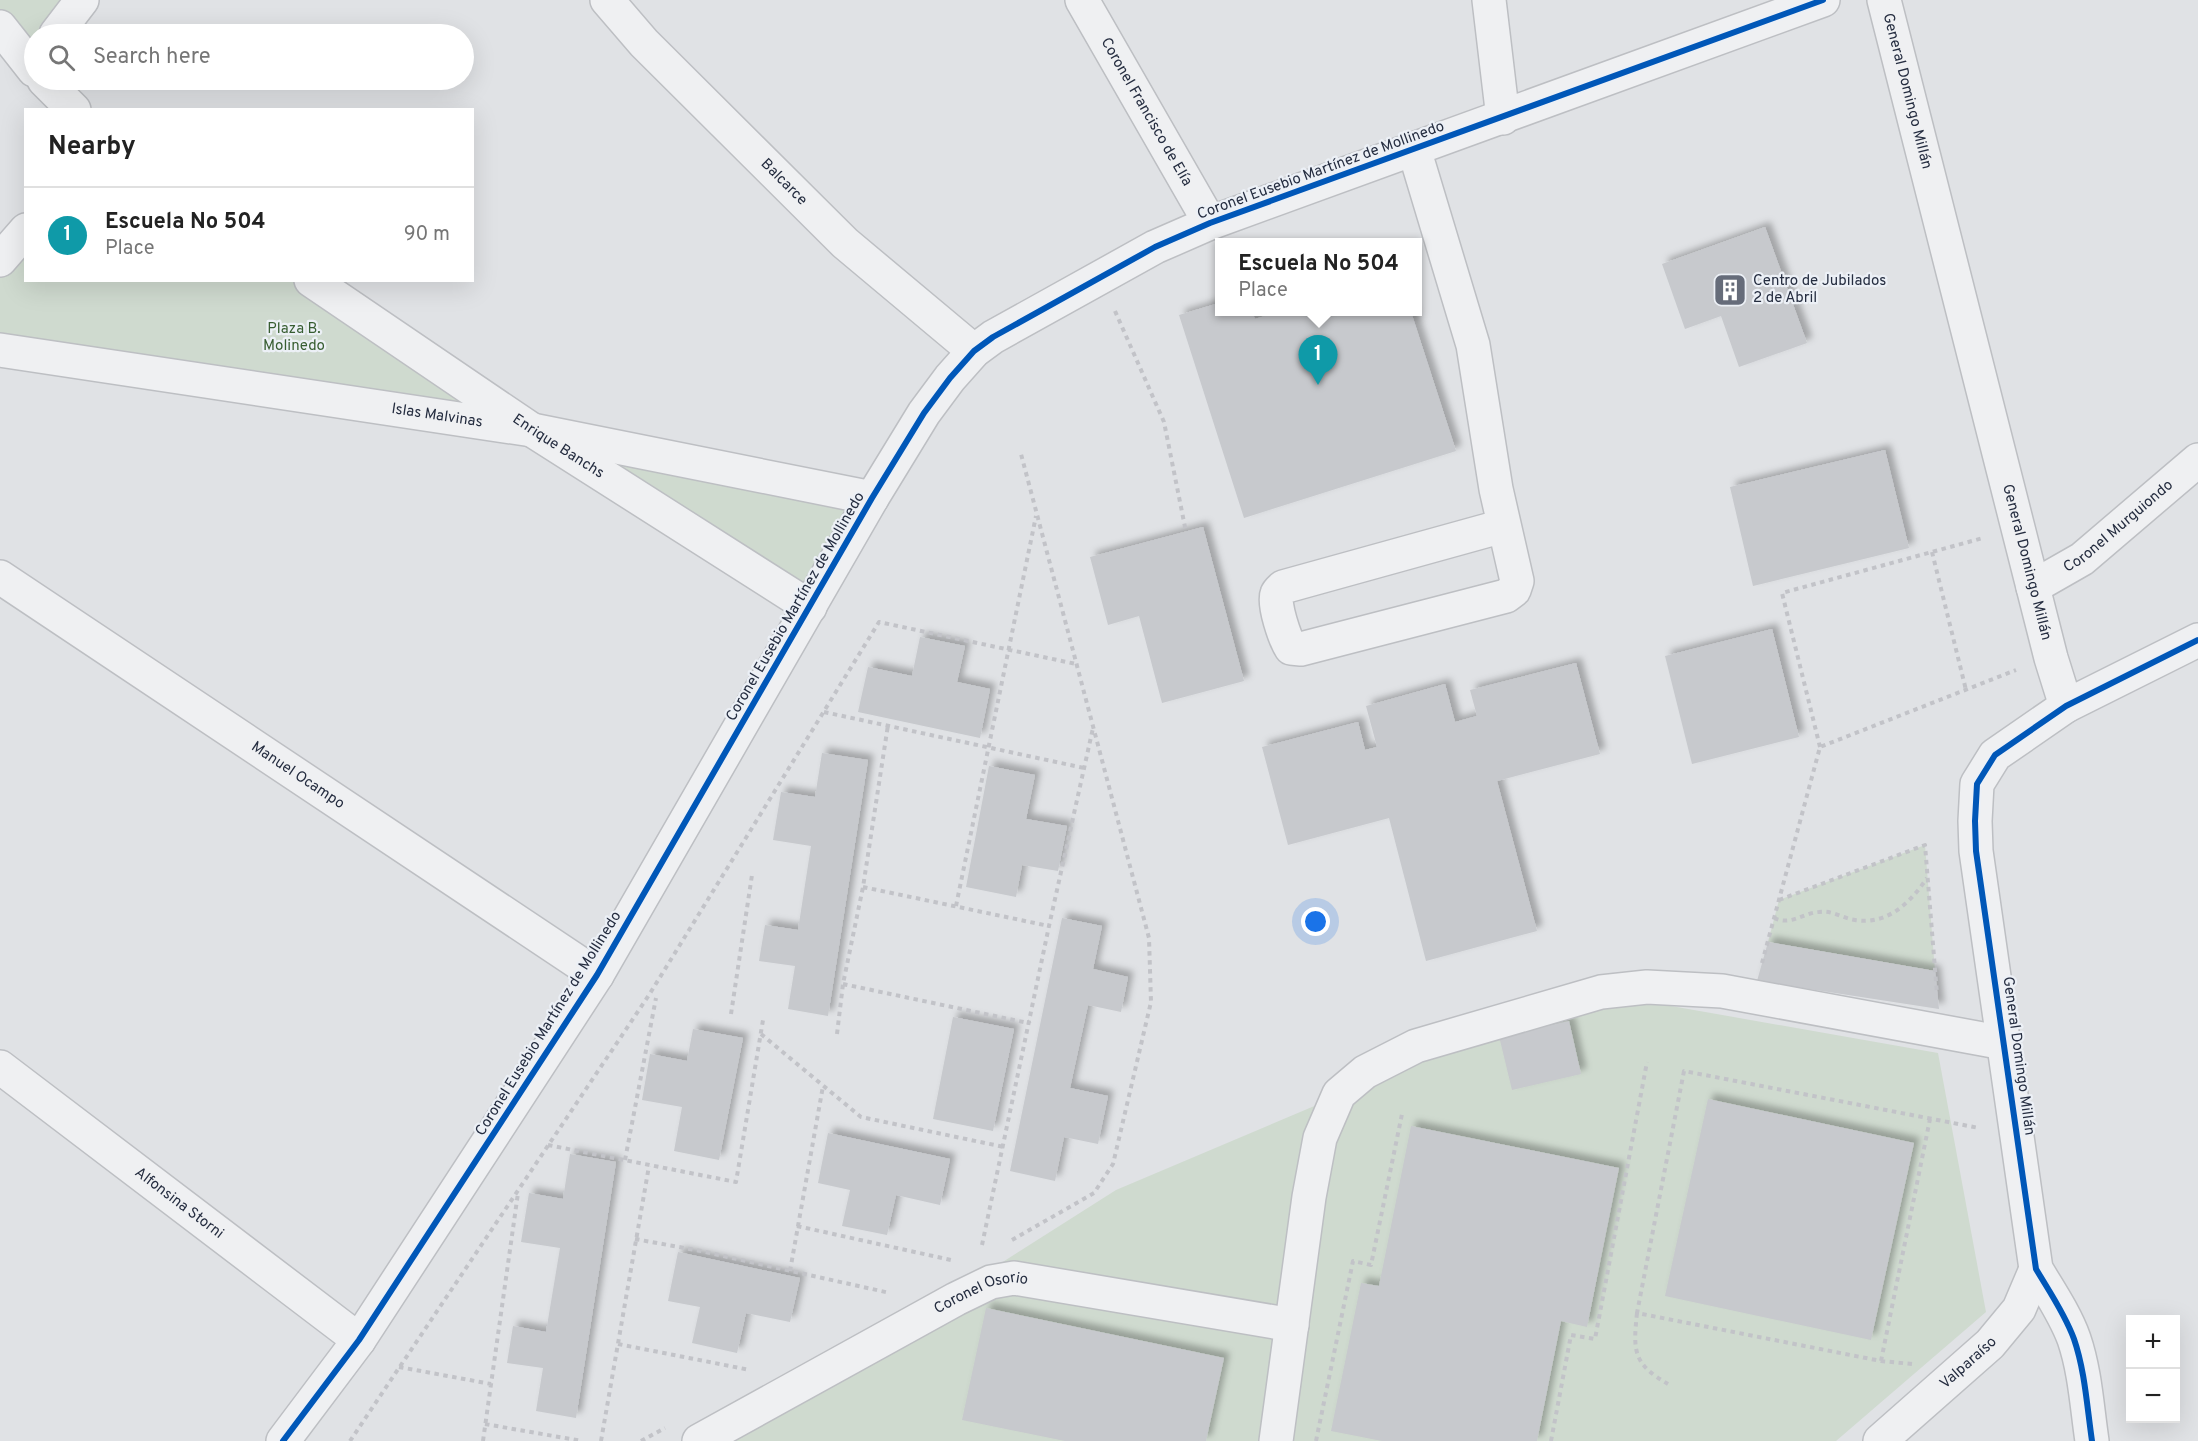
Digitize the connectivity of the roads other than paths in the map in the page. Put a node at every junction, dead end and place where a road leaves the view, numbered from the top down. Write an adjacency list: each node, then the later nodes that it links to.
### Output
1 (82, 0): 7 (street)
2 (607, 0): 19 (street, Balcarce)
3 (1082, 0): 14 (street, Coronel Francisco de Elía)
4 (1490, 0): 12 (street)
5 (1823, 0): 12 (street, Coronel Eusebio Martínez de Mollinedo)
6 (1884, 0): 25 (street, General Domingo Millán)
7 (64, 24)
8 (0, 27): 9 (street)
9 (24, 56)
10 (55, 90): 11 (street)
11 (72, 108)
12 (1503, 118): 13 (street, Coronel Eusebio Martínez de Mollinedo)
13 (1414, 149): 14 (street, Coronel Eusebio Martínez de Mollinedo); 23 (street)
14 (1210, 223): 19 (street, Coronel Eusebio Martínez de Mollinedo)
15 (24, 232): 16 (street)
16 (0, 260)
17 (314, 282): 20 (street, Enrique Banchs)
18 (0, 350): 20 (street, Islas Malvinas)
19 (974, 351): 22 (street, Coronel Eusebio Martínez de Mollinedo)
20 (532, 430): 22 (street, Islas Malvinas); 26 (street, Enrique Banchs)
21 (2198, 460): 25 (street, Coronel Murguiondo)
22 (872, 498): 26 (street, Coronel Eusebio Martínez de Mollinedo)
23 (1503, 526): 23 (street)
24 (0, 577): 29 (street, Manuel Ocampo)
25 (2033, 587): 28 (street, General Domingo Millán)
26 (810, 607): 29 (street, Coronel Eusebio Martínez de Mollinedo)
27 (2198, 640): 28 (street)
28 (2066, 706): 30 (street, General Domingo Millán)
29 (597, 975): 34 (street, Coronel Eusebio Martínez de Mollinedo)
30 (2004, 1043): 32 (street, General Domingo Millán); 33 (street)
31 (0, 1067): 34 (street, Alfonsina Storni)
32 (2036, 1269): 38 (street, Valparaíso); 39 (street, General Domingo Millán)
33 (1292, 1325): 36 (street, Coronel Osorio); 37 (street)
34 (359, 1340): 35 (street, Coronel Eusebio Martínez de Mollinedo)
35 (283, 1441)
36 (699, 1441)
37 (1276, 1441)
38 (1880, 1441)
39 (2092, 1441)

